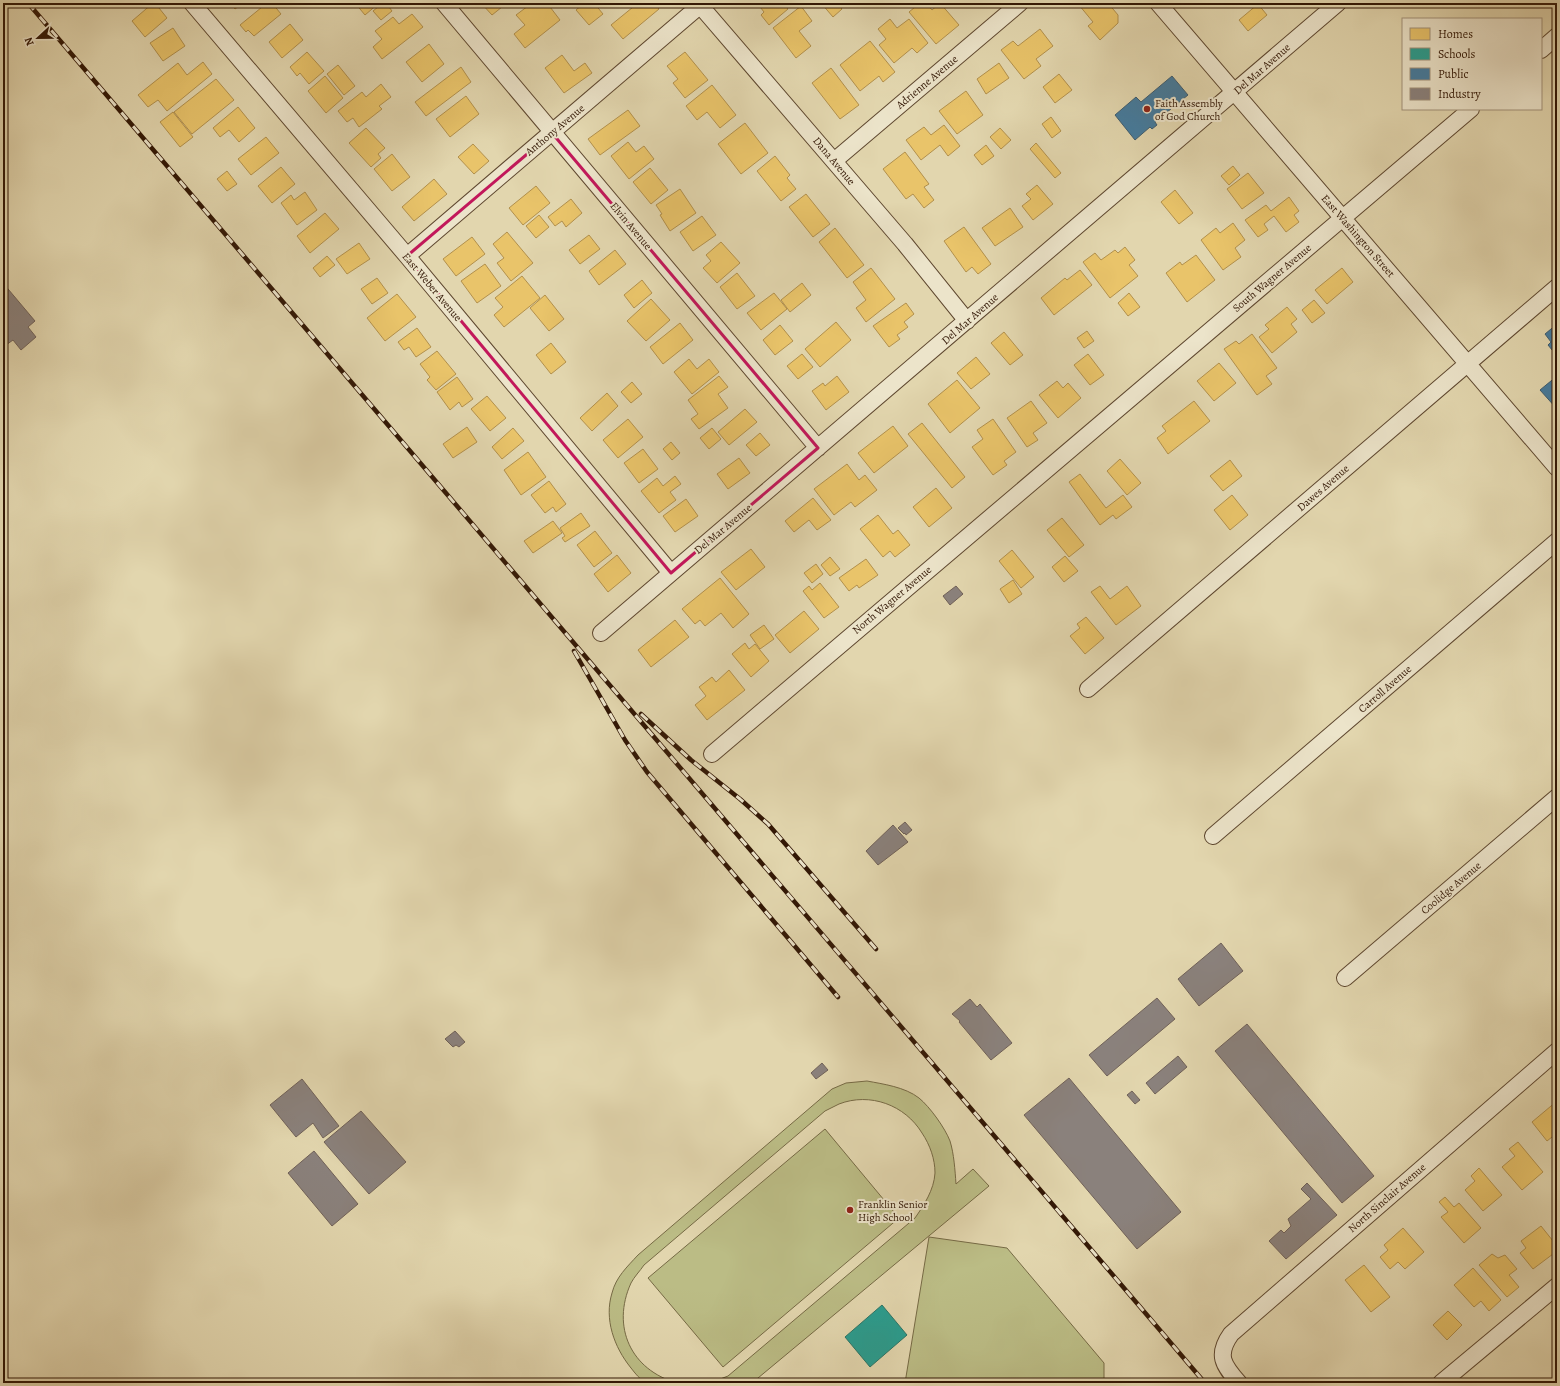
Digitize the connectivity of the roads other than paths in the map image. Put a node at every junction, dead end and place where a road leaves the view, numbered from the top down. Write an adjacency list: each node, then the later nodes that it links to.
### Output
1 (192, 3): 14 (street, East Weber Avenue)
2 (444, 3): 11 (street, Elvin Avenue)
3 (1020, 3): 12 (street, Adrienne Avenue)
4 (1158, 3): 9 (street, East Washington Street)
5 (1338, 3): 9 (street, Del Mar Avenue)
6 (701, 4): 11 (street, Anthony Avenue); 12 (street, Dana Avenue)
7 (1557, 36): 8 (street)
8 (1542, 49)
9 (1234, 92): 13 (street, East Washington Street); 16 (street, Del Mar Avenue)
10 (1470, 110): 13 (street, South Wagner Avenue)
11 (552, 133): 14 (street, Anthony Avenue); 19 (street, Elvin Avenue)
12 (834, 161): 16 (street, Dana Avenue)
13 (1342, 218): 17 (street, East Washington Street); 18 (street, South Wagner Avenue)
14 (407, 256): 22 (street, East Weber Avenue)
15 (1557, 287): 17 (street, Dawes Avenue)
16 (967, 321): 19 (street, Del Mar Avenue)
17 (1468, 364): 20 (street, East Washington Street); 24 (street, Dawes Avenue)
18 (1073, 446): 25 (street, North Wagner Avenue)
19 (818, 448): 22 (street, Del Mar Avenue)
20 (1557, 468)
21 (1557, 541): 27 (street, Carroll Avenue)
22 (671, 573): 23 (street, Del Mar Avenue)
23 (601, 633)
24 (1088, 689)
25 (712, 754)
26 (1557, 797): 28 (street, Coolidge Avenue)
27 (1213, 836)
28 (1345, 978)
29 (1557, 1051): 31 (street, North Sinclair Avenue)
30 (1557, 1286): 32 (street)
31 (1239, 1383)
32 (1441, 1383)

